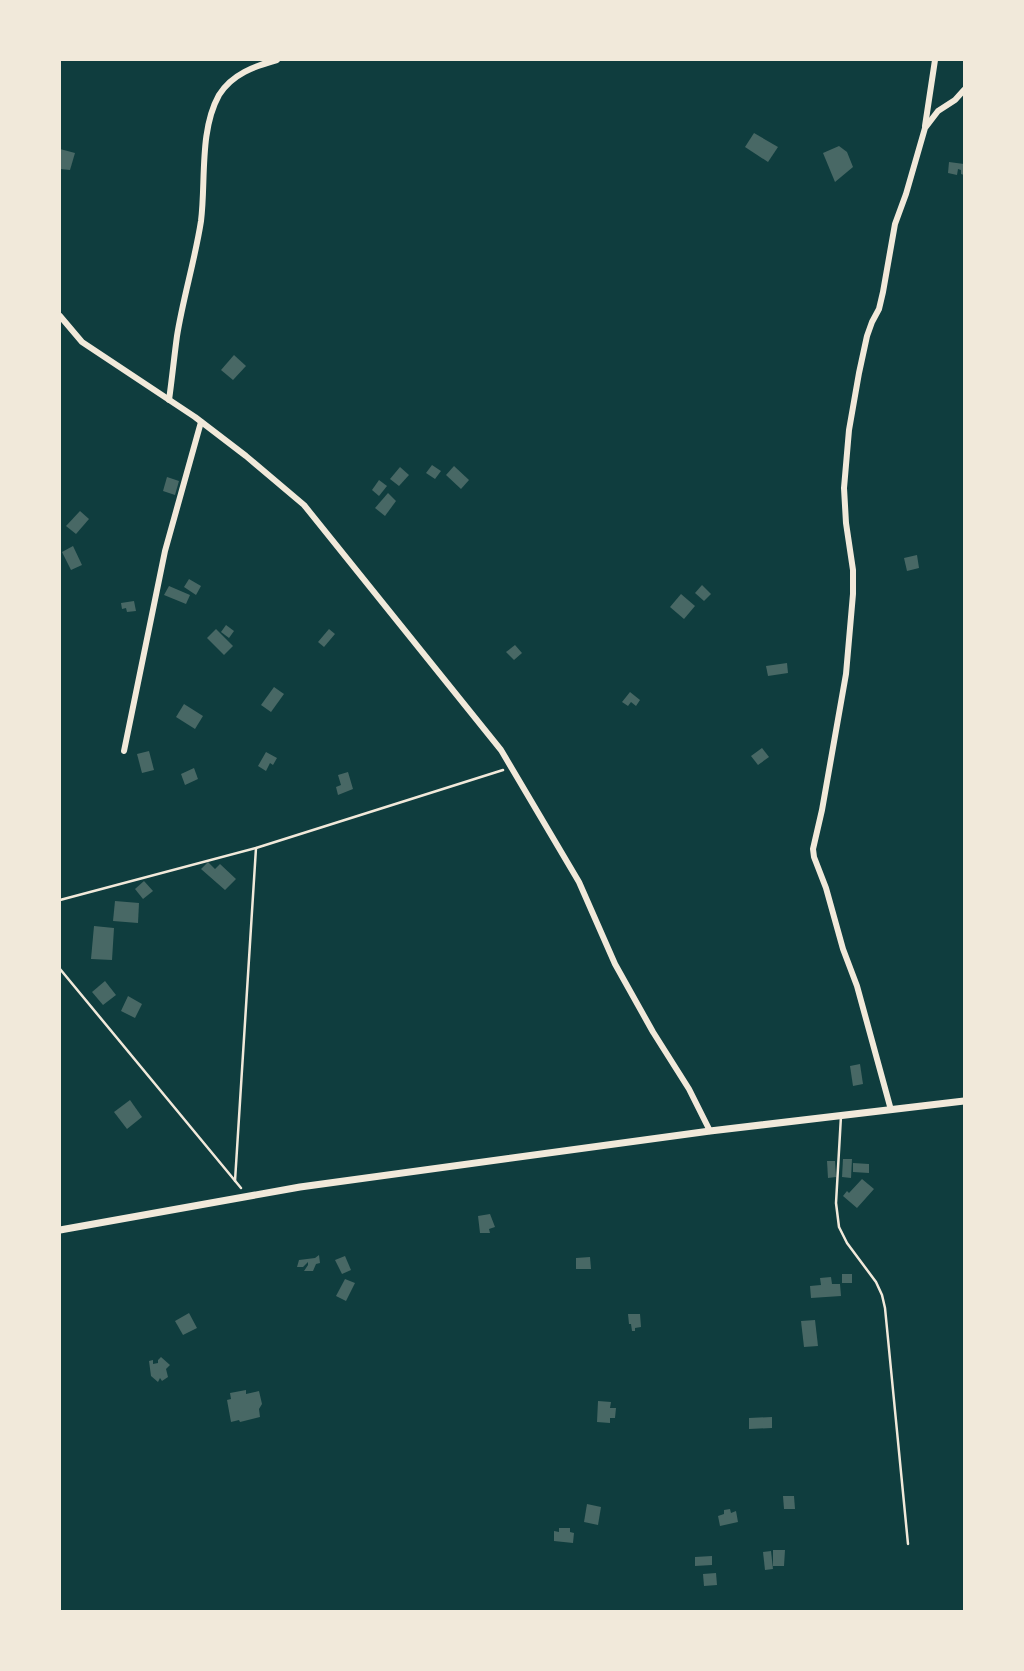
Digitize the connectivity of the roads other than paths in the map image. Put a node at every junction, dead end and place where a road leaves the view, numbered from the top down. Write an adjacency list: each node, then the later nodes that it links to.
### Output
1 (277, 60): 6 (street)
2 (935, 60): 4 (street)
3 (964, 90): 4 (street)
4 (925, 128): 10 (street)
5 (60, 316): 6 (street)
6 (169, 400): 7 (street)
7 (201, 422): 8 (street); 12 (street)
8 (124, 751)
9 (964, 1101): 10 (street)
10 (891, 1110): 11 (street)
11 (841, 1116): 12 (street); 14 (lane)
12 (710, 1131): 13 (street)
13 (60, 1230)
14 (908, 1544)

